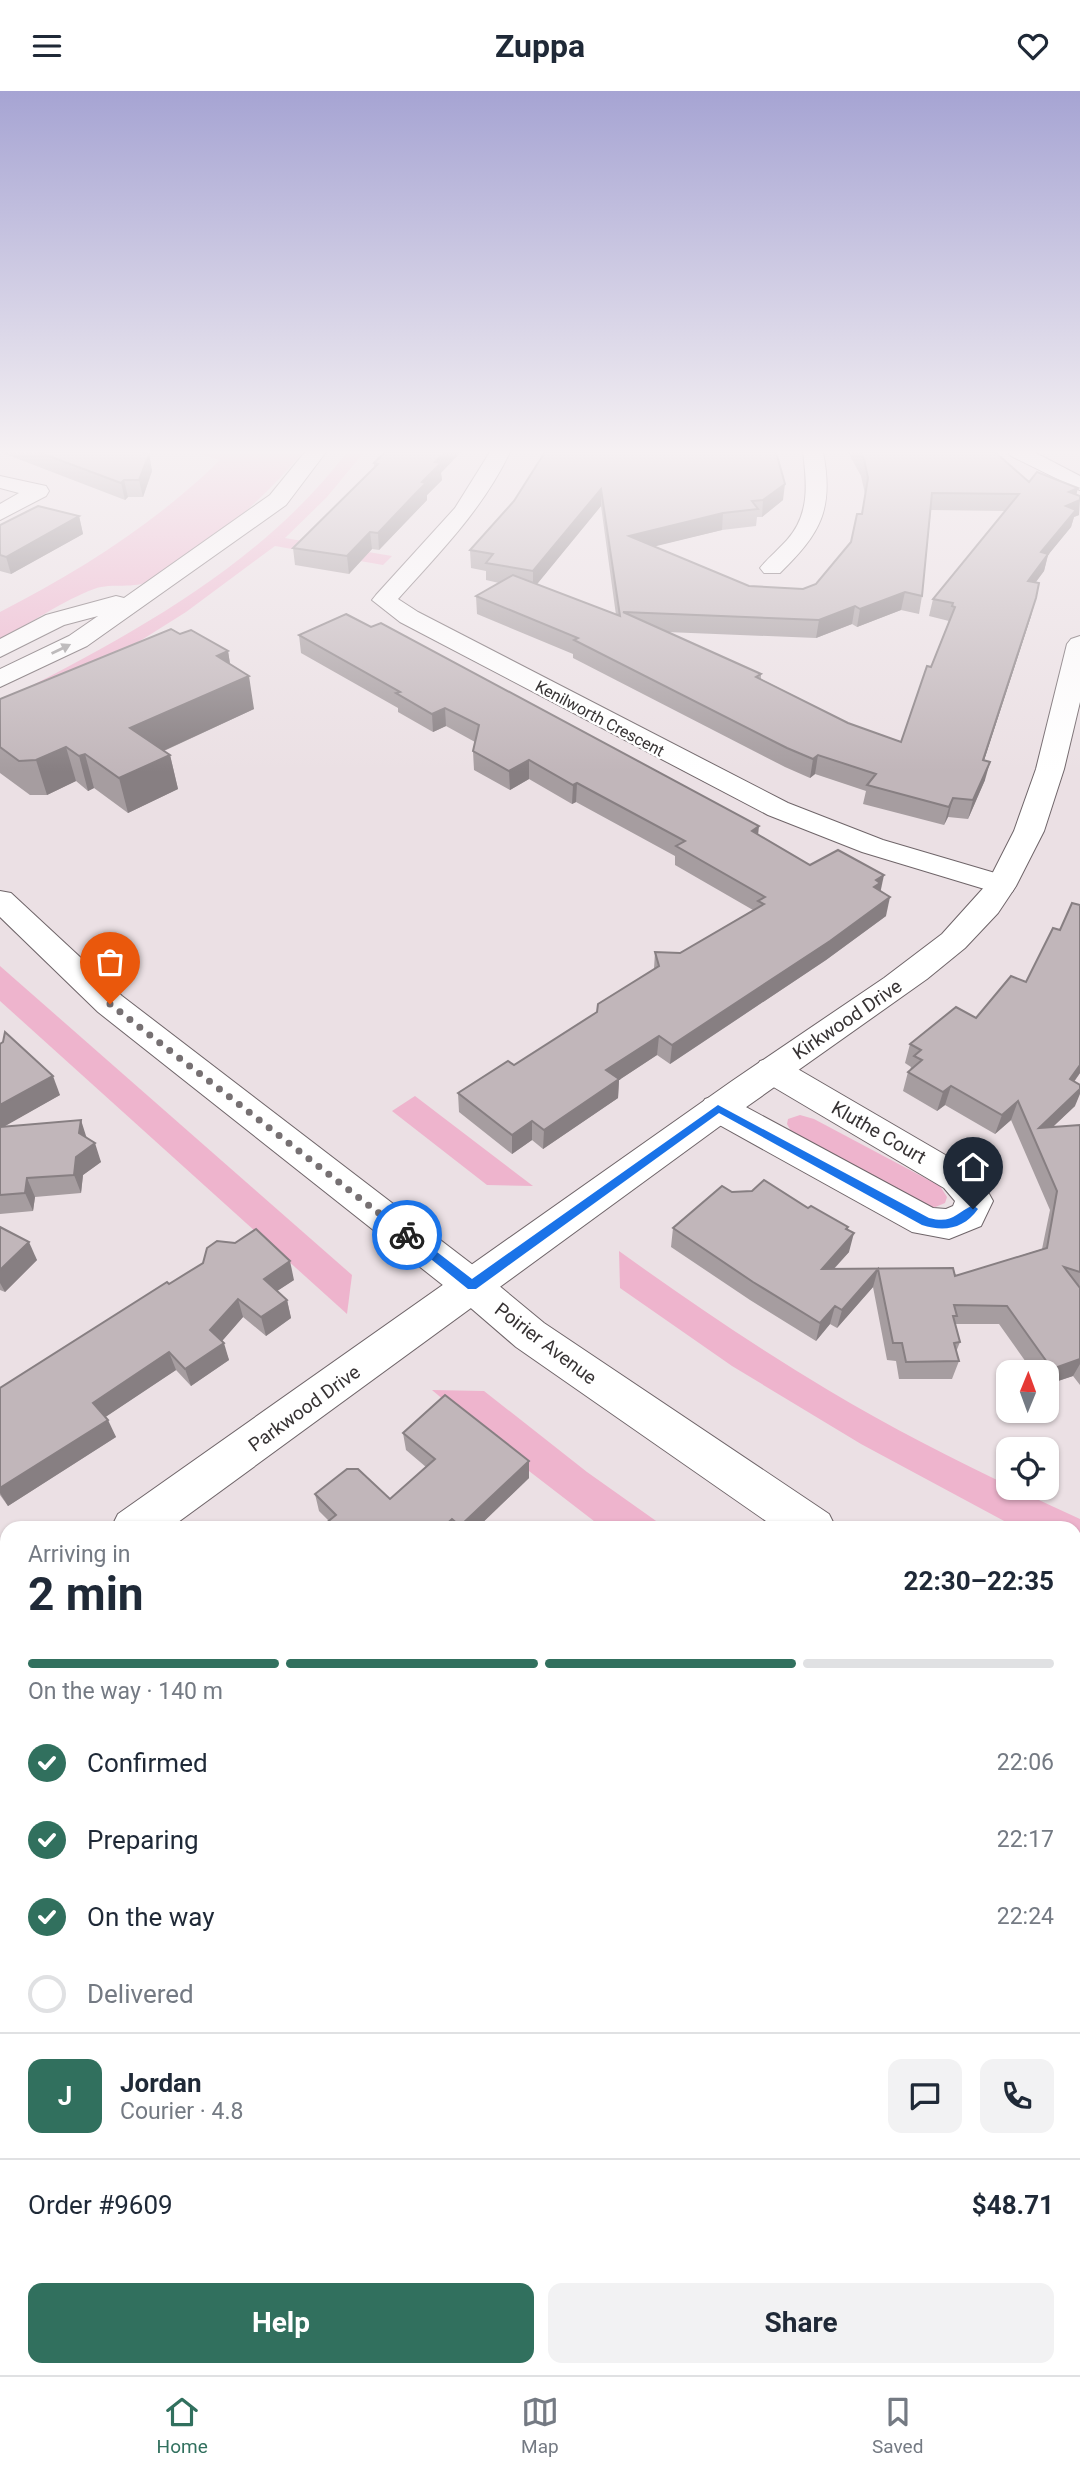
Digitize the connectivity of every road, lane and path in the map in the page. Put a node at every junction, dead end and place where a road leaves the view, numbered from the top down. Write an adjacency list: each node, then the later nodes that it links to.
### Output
1 (194, 559): 5 (street)
2 (424, 559): 9 (street, Kenilworth Crescent)
3 (782, 559): 4 (street)
4 (772, 568)
5 (139, 597): 7 (street); 8 (street, one-way to 5)
6 (1080, 644): 9 (street, Kirkwood Drive)
7 (0, 649)
8 (0, 679)
9 (1001, 885): 11 (street, Kirkwood Drive)
10 (0, 900): 13 (street, Poirier Avenue)
11 (772, 1070): 12 (street, Kirkwood Drive); 12 (street, Kluthe Court)
12 (718, 1108): 13 (street, Kirkwood Drive)
13 (472, 1286): 14 (street, Parkwood Drive); 15 (street, Poirier Avenue)
14 (144, 1521)
15 (803, 1521)

